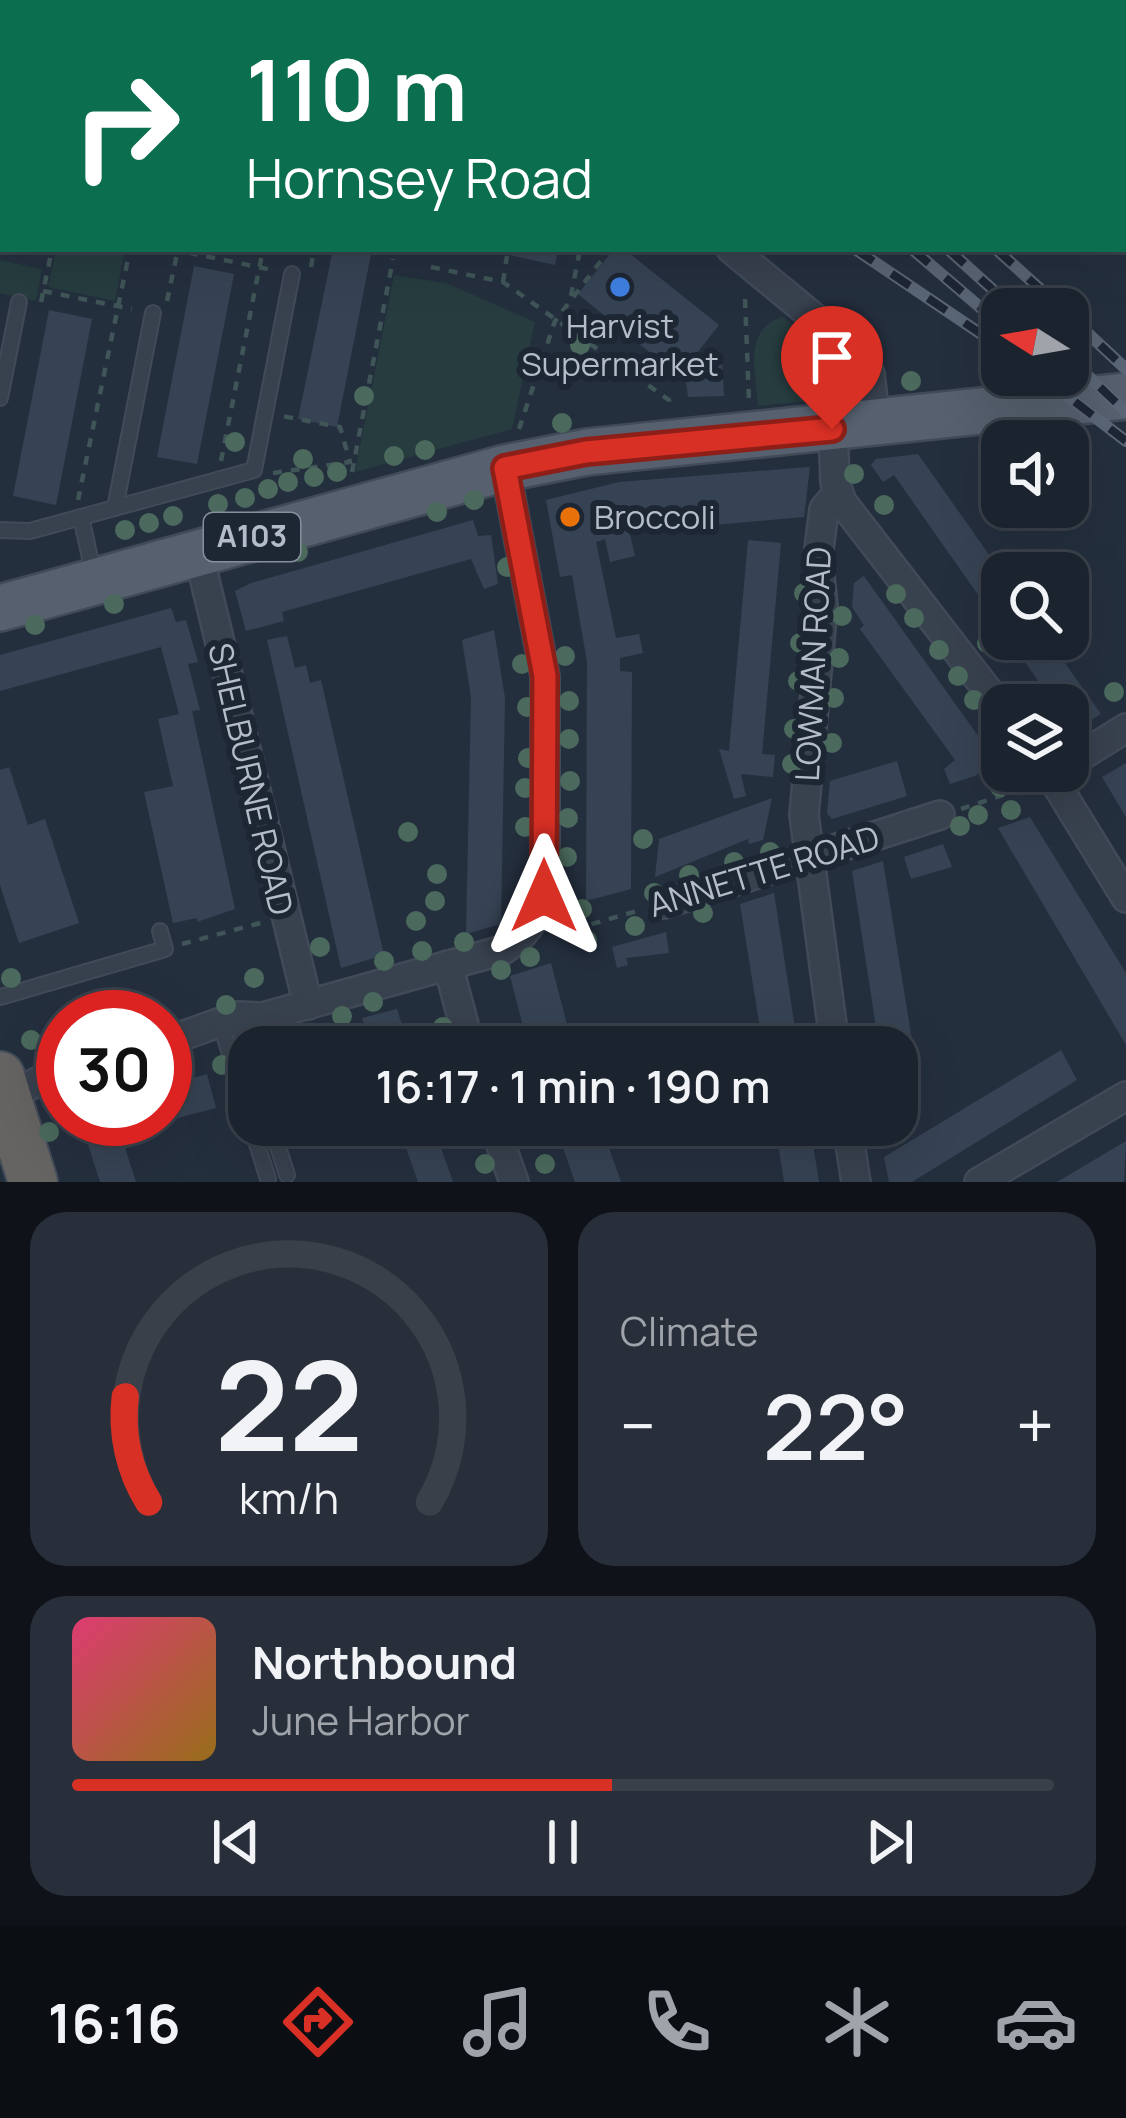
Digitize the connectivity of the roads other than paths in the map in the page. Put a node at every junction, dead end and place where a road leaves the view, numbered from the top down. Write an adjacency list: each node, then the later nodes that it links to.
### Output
1 (735, 252): 7 (street, LOWMAN ROAD)
2 (292, 274): 10 (lane)
3 (19, 302): 6 (lane)
4 (153, 313): 10 (lane)
5 (1126, 396): 7 (main road, A103)
6 (0, 398)
7 (854, 427): 8 (main road, A103); 9 (street, LOWMAN ROAD)
8 (505, 468): 13 (main road, A103); 25 (street)
9 (838, 493): 16 (street); 21 (street, LOWMAN ROAD)
10 (115, 508): 11 (lane)
11 (81, 517): 12 (lane); 14 (lane)
12 (0, 530)
13 (198, 552): 14 (main road, A103); 27 (street, SHELBURNE ROAD)
14 (95, 581): 15 (main road, A103)
15 (0, 608)
16 (983, 684)
17 (1126, 728): 18 (street)
18 (1089, 750)
19 (1068, 792): 22 (street)
20 (940, 815): 21 (street, ANNETTE ROAD)
21 (806, 859): 23 (street, ANNETTE ROAD); 30 (street, LOWMAN ROAD)
22 (1126, 898)
23 (664, 904)
24 (160, 932): 26 (lane)
25 (448, 965): 27 (street); 29 (street)
26 (0, 997)
27 (308, 1004): 28 (street)
28 (251, 1026)
29 (464, 1026)
30 (832, 1026)
31 (228, 1034): 32 (street)
32 (192, 1038)
33 (36, 1075): 34 (street)
34 (2, 1083): 42 (highway)
35 (1126, 1096): 45 (street)
36 (257, 1146): 41 (lane)
37 (278, 1146): 40 (lane)
38 (501, 1146): 43 (street)
39 (851, 1146): 44 (street)
40 (287, 1175)
41 (268, 1180)
42 (33, 1182)
43 (514, 1182)
44 (856, 1182)
45 (979, 1182)

